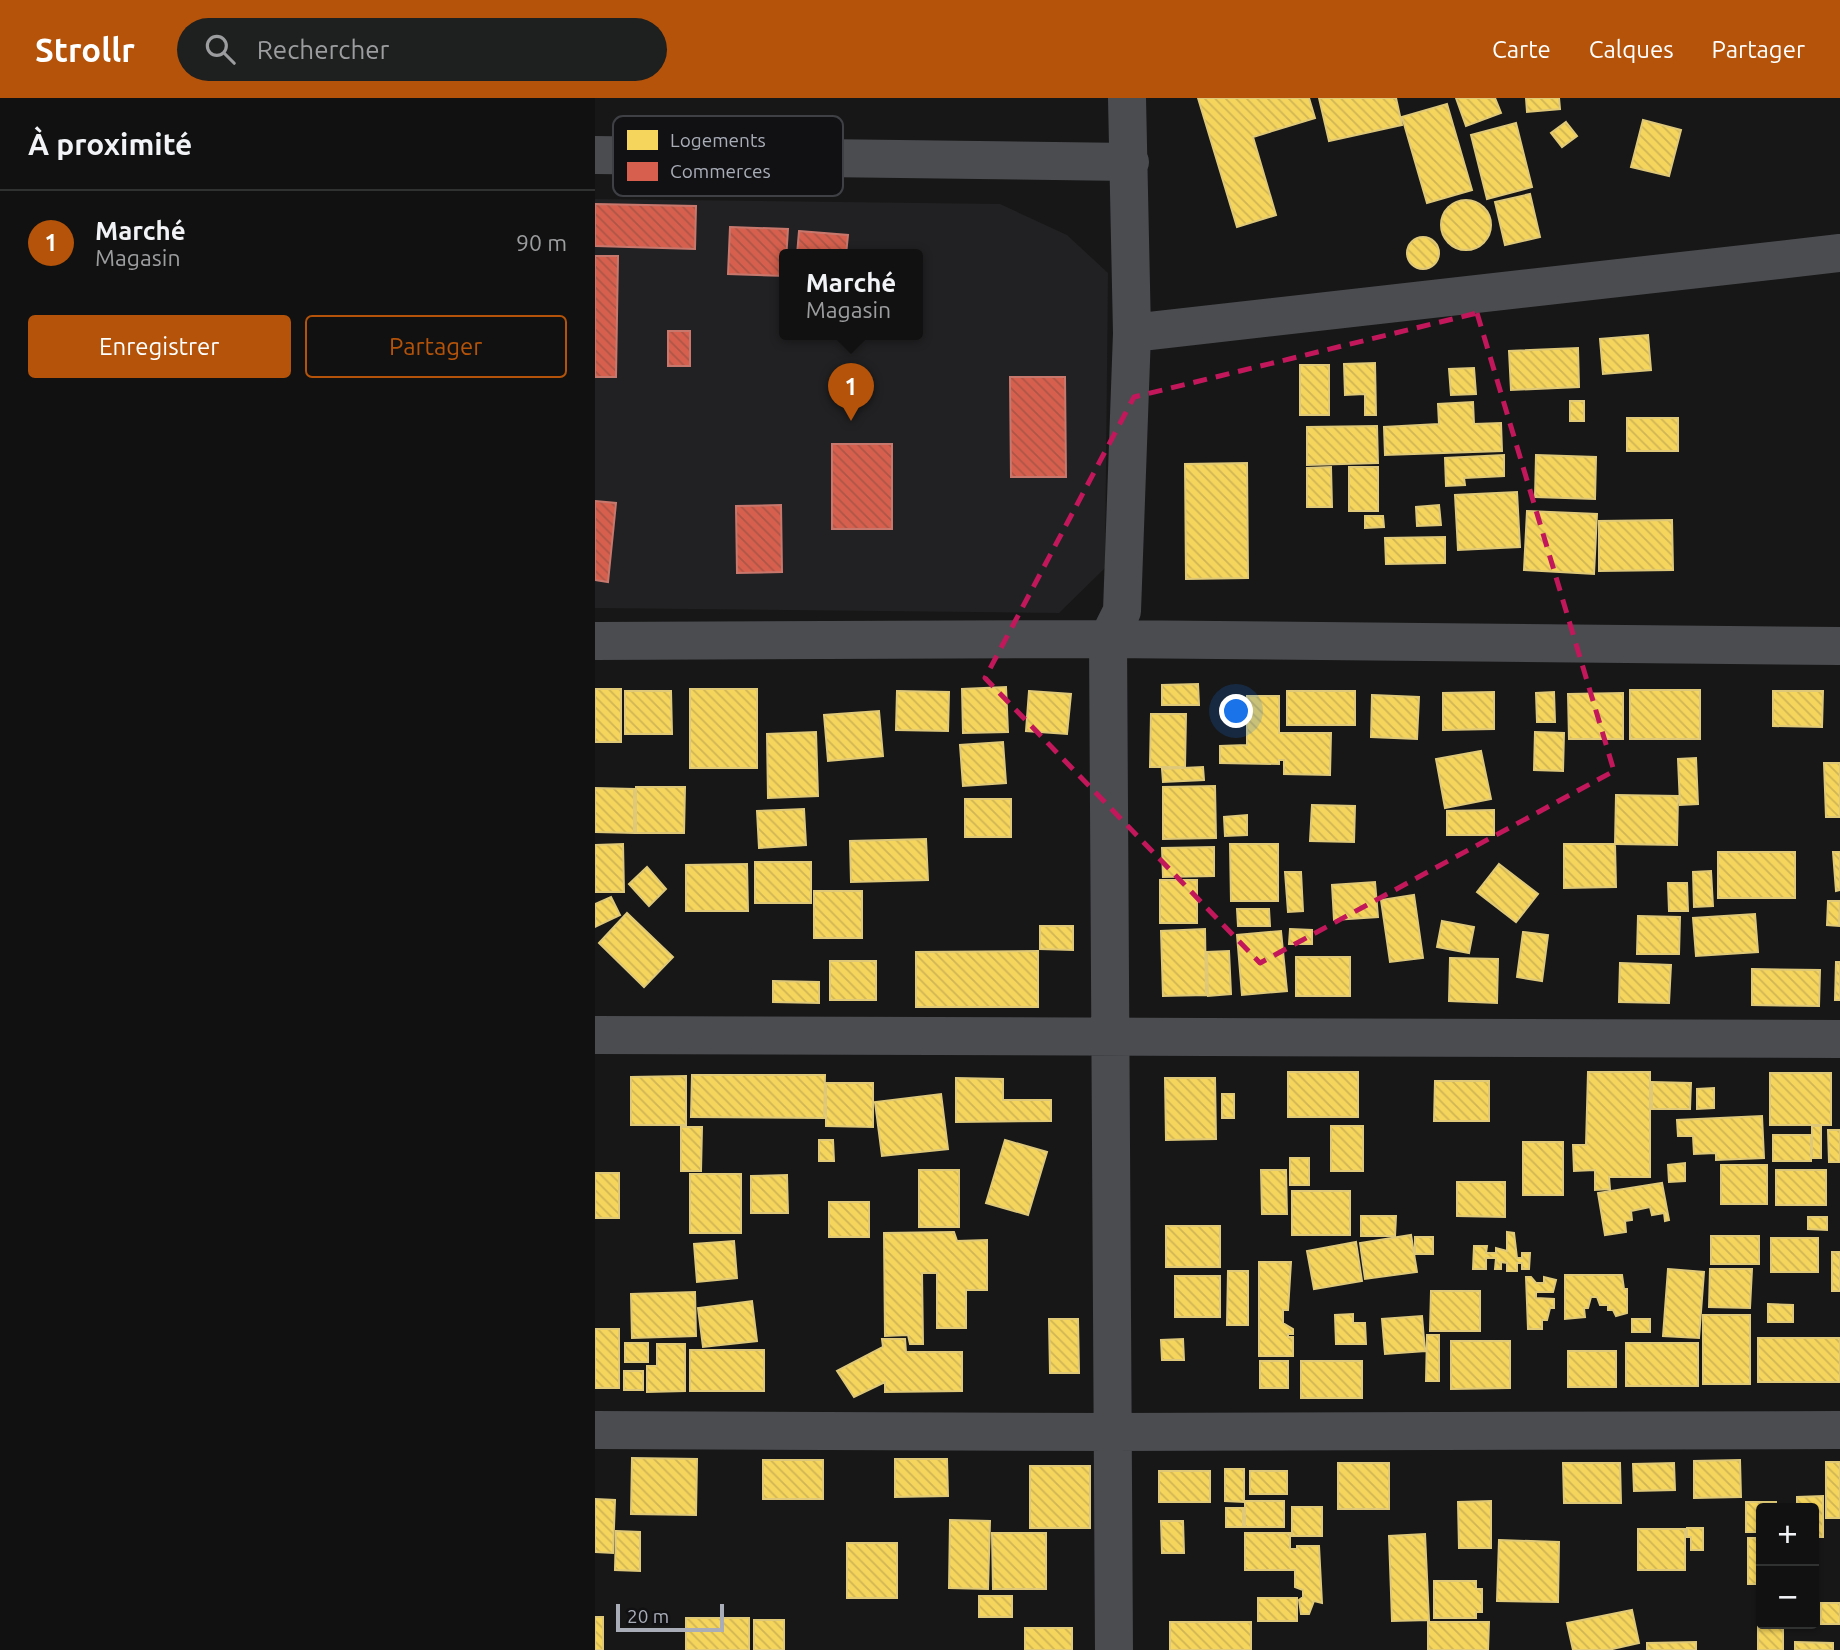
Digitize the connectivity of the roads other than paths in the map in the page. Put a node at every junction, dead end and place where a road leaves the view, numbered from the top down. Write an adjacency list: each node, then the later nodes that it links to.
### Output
1 (1127, 98): 5 (street)
2 (595, 155): 3 (street)
3 (613, 155)
4 (843, 158): 5 (street)
5 (1130, 162): 7 (street)
6 (1840, 253): 7 (street)
7 (1132, 333): 8 (street)
8 (1108, 639): 9 (street); 10 (street); 12 (street)
9 (595, 641)
10 (1840, 646)
11 (595, 1035): 12 (street)
12 (1110, 1038): 13 (street); 16 (street)
13 (1840, 1039)
14 (595, 1430): 16 (street)
15 (1840, 1430): 16 (street)
16 (1112, 1433): 17 (street)
17 (1114, 1650)

